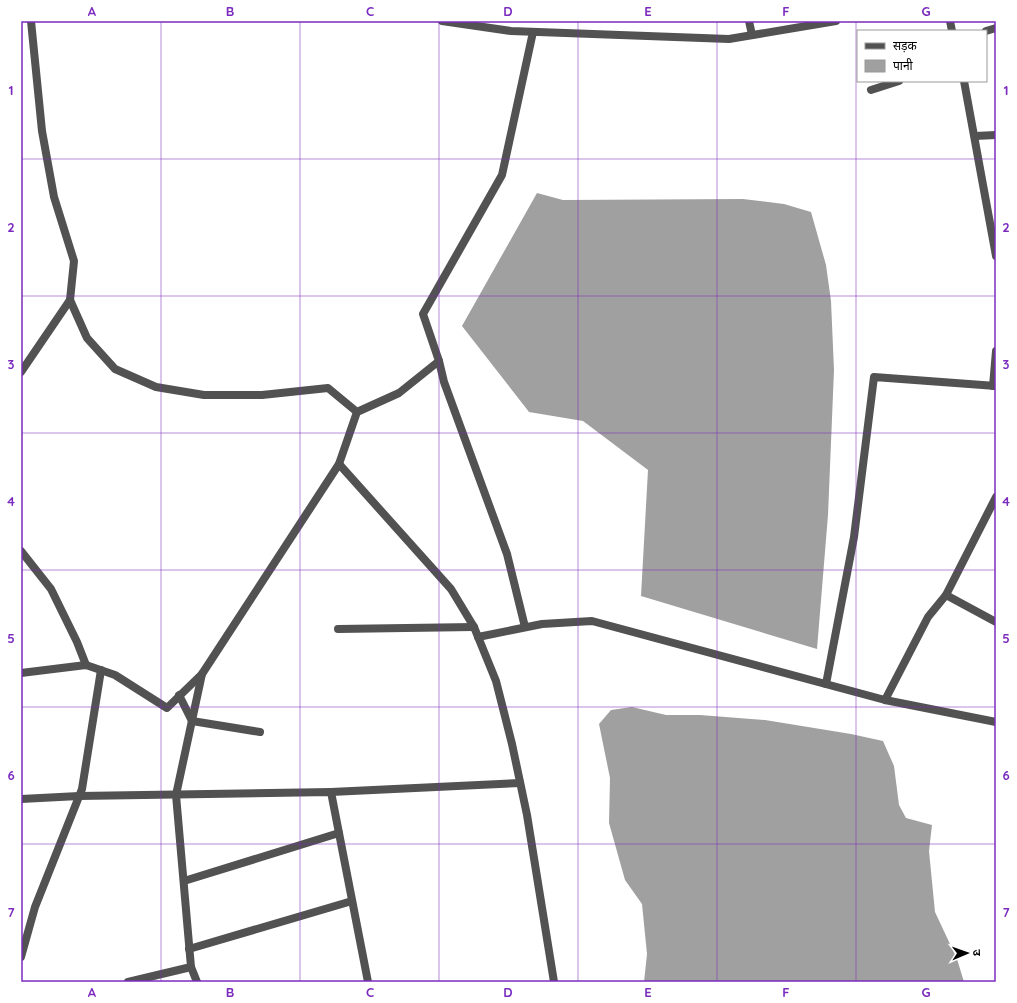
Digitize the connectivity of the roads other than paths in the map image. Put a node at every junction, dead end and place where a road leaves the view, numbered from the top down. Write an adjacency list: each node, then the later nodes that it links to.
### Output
1 (31, 21): 13 (street)
2 (442, 21): 5 (street)
3 (749, 21): 6 (street)
4 (836, 21): 6 (street)
5 (533, 32): 6 (street); 15 (street)
6 (752, 36)
7 (896, 82): 9 (street)
8 (964, 82): 11 (street)
9 (871, 90)
10 (996, 135): 11 (street)
11 (974, 136): 12 (street)
12 (996, 256)
13 (70, 300): 16 (street); 18 (street)
14 (996, 351): 17 (street)
15 (439, 362): 18 (street); 25 (street)
16 (21, 372)
17 (995, 386): 32 (street)
18 (357, 412): 19 (street)
19 (339, 464): 24 (street); 31 (street)
20 (996, 497): 22 (street)
21 (21, 551): 28 (street)
22 (946, 595): 23 (street); 34 (street)
23 (996, 622)
24 (474, 627): 26 (street); 27 (street)
25 (524, 627): 27 (street); 32 (street)
26 (338, 629)
27 (478, 637): 38 (street)
28 (86, 665): 29 (street); 30 (street)
29 (102, 670): 33 (street); 41 (street)
30 (21, 673)
31 (202, 674): 33 (street); 35 (street)
32 (826, 684): 34 (street)
33 (179, 696): 35 (street)
34 (885, 700): 36 (street)
35 (192, 721): 37 (street); 40 (street)
36 (996, 722)
37 (260, 732)
38 (520, 783): 39 (street); 52 (street)
39 (331, 792): 40 (street); 43 (street)
40 (176, 795): 41 (street); 44 (street)
41 (79, 796): 42 (street); 47 (street)
42 (21, 799)
43 (339, 833): 44 (street); 45 (street)
44 (184, 881): 46 (street)
45 (352, 900): 46 (street); 51 (street)
46 (190, 949): 48 (street)
47 (21, 957)
48 (191, 967): 49 (street); 50 (street)
49 (128, 982)
50 (197, 982)
51 (368, 982)
52 (554, 982)

